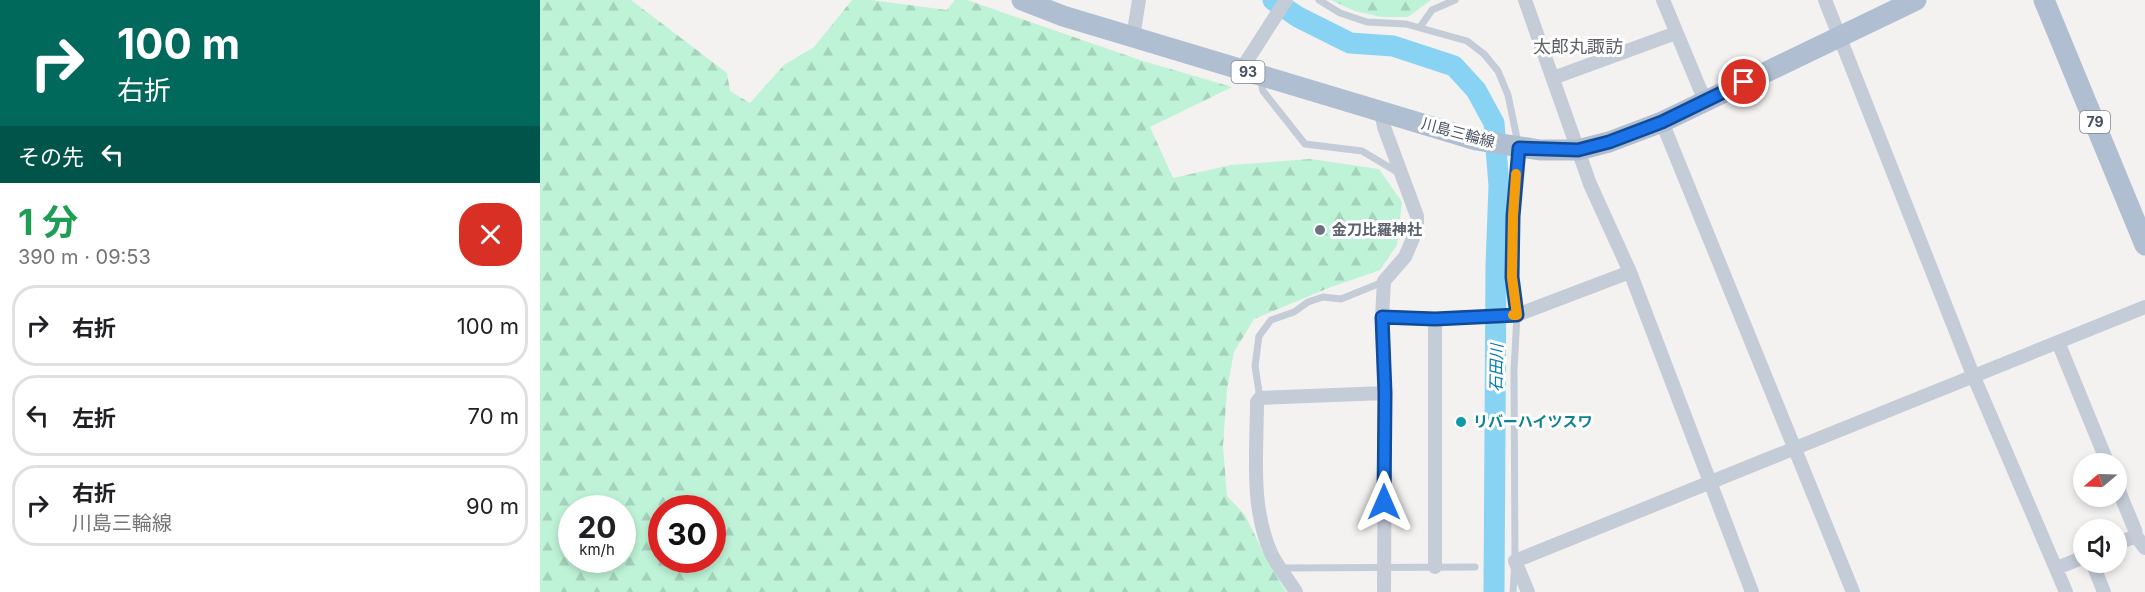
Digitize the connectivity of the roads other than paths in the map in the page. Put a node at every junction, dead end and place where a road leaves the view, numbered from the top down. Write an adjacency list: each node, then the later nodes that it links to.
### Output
1 (1022, 0): 13 (main road, 川島三輪線 / 93)
2 (1138, 0): 13 (street)
3 (1319, 0): 11 (lane)
4 (1455, 0): 11 (lane)
5 (1526, 0): 16 (street)
6 (1663, 0): 12 (street)
7 (1825, 0): 14 (street)
8 (1916, 0): 14 (main road, 川島三輪線 / 93)
9 (2044, 0): 23 (main road, 79)
10 (1283, 5): 15 (street)
11 (1420, 27): 20 (lane)
12 (1676, 33): 16 (street); 17 (street)
13 (1133, 37): 15 (main road, 川島三輪線 / 93)
14 (1840, 37): 17 (main road, 川島三輪線 / 93); 31 (street)
15 (1250, 72): 18 (main road, 川島三輪線 / 93); 22 (lane)
16 (1553, 78): 21 (street)
17 (1705, 101): 19 (main road, 川島三輪線 / 93)
18 (1382, 112): 20 (main road, 川島三輪線 / 93); 22 (street)
19 (1662, 122): 21 (main road, 川島三輪線 / 93); 34 (street)
20 (1515, 148): 21 (main road, 川島三輪線 / 93); 27 (lane)
21 (1578, 150): 24 (street)
22 (1401, 174): 25 (street)
23 (2145, 245)
24 (1630, 272): 27 (street); 36 (street)
25 (1384, 281): 28 (street); 33 (lane)
26 (2145, 307): 30 (street)
27 (1517, 315): 29 (street); 41 (lane)
28 (1382, 317): 29 (street); 32 (street)
29 (1435, 319): 44 (street)
30 (2058, 342): 31 (street); 35 (street)
31 (1973, 375): 34 (street); 47 (street)
32 (1385, 393): 33 (street); 43 (street)
33 (1260, 398): 46 (street)
34 (1794, 450): 36 (street); 54 (street)
35 (2103, 453)
36 (1710, 484): 41 (street); 53 (street)
37 (2126, 507): 38 (street)
38 (2136, 536): 39 (street); 40 (street)
39 (2127, 540)
40 (2145, 548)
41 (1515, 561): 51 (lane); 52 (street)
42 (2073, 561): 47 (street)
43 (1384, 567): 44 (lane); 46 (lane); 50 (street)
44 (1435, 567): 45 (lane)
45 (1475, 567)
46 (1281, 568): 49 (street)
47 (2057, 568): 55 (street)
48 (2096, 573): 56 (street)
49 (1296, 592)
50 (1384, 592)
51 (1513, 592)
52 (1528, 592)
53 (1752, 592)
54 (1852, 592)
55 (2066, 592)
56 (2104, 592)

